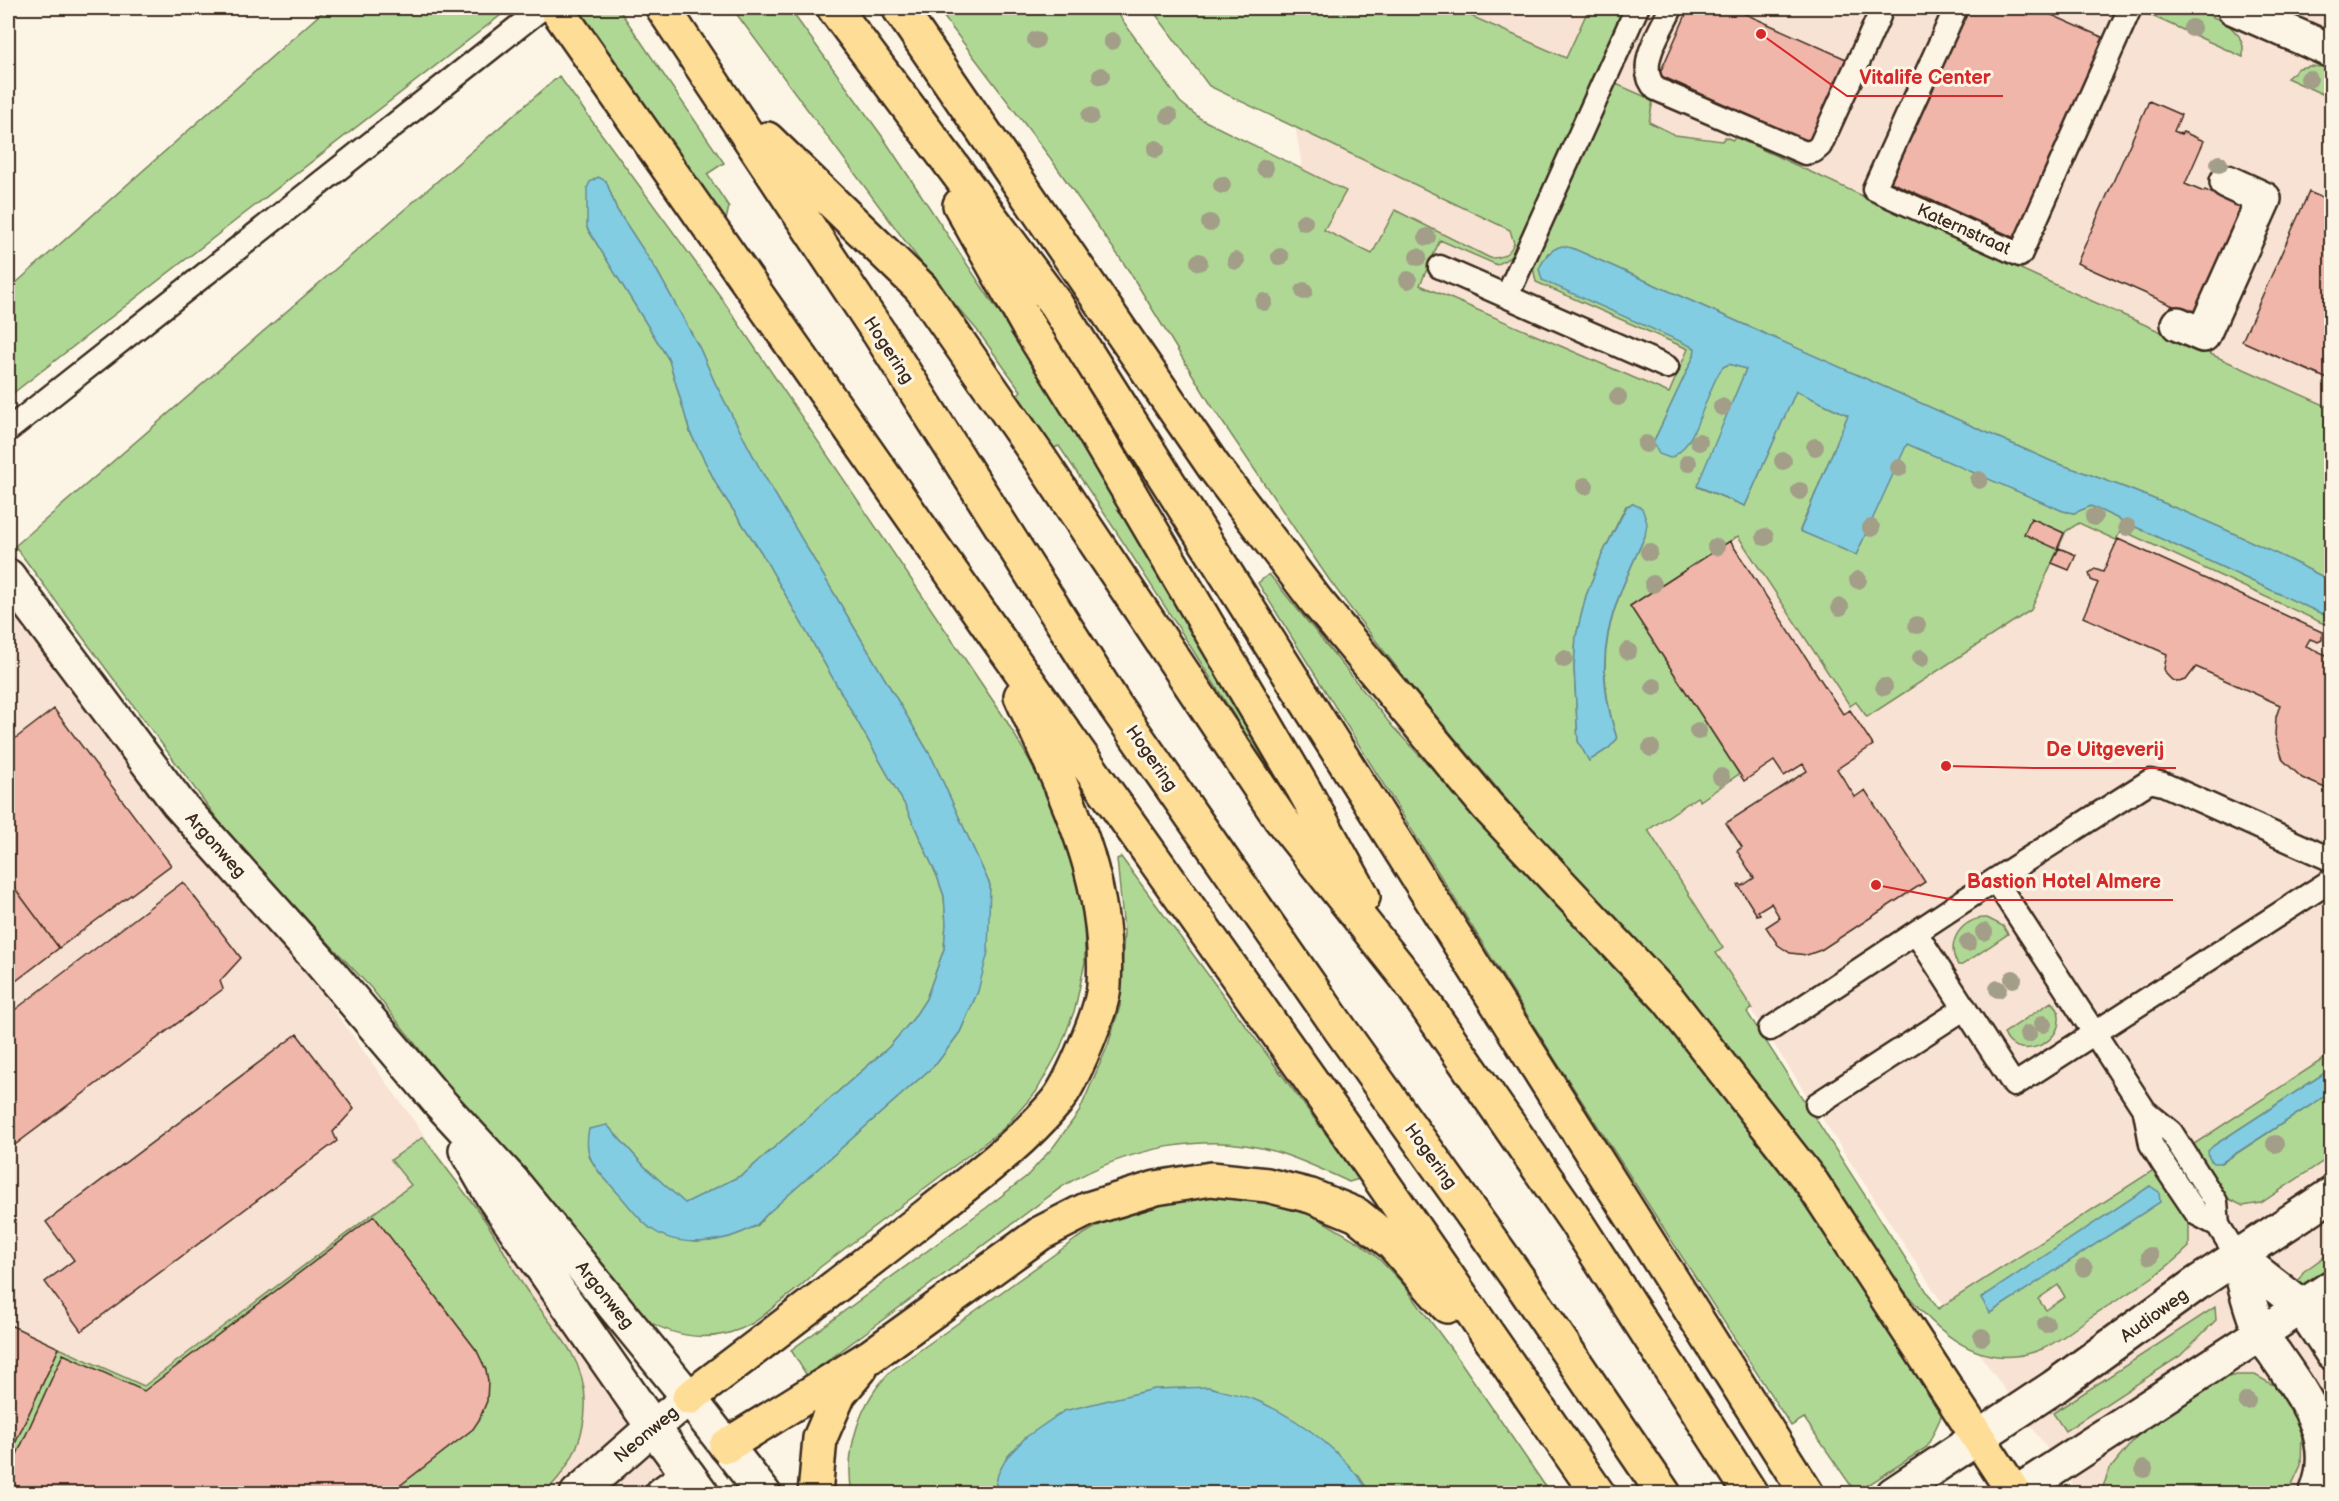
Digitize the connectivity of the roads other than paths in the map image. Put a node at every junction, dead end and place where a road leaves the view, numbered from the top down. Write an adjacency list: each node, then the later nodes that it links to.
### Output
1 (542, 8): 20 (lane)
2 (556, 8): 22 (highway)
3 (663, 8): 14 (highway, Hogering)
4 (834, 8): 13 (highway)
5 (899, 8): 43 (highway)
6 (1637, 8): 17 (lane)
7 (1671, 8): 11 (lane)
8 (1956, 8): 9 (lane, Katernstraat)
9 (2130, 8)
10 (2234, 8): 12 (street)
11 (1874, 10)
12 (2331, 51)
13 (895, 89): 27 (highway); 46 (highway)
14 (724, 98): 27 (highway); 53 (highway, Hogering)
15 (2227, 182): 18 (street)
16 (1440, 267): 17 (lane)
17 (1507, 296): 19 (lane)
18 (2178, 324)
19 (1667, 367)
20 (8, 430)
21 (8, 576): 31 (street, Argonweg)
22 (991, 629): 40 (highway); 41 (highway)
23 (2331, 860): 25 (lane)
24 (2331, 879): 30 (lane)
25 (1995, 880): 26 (lane); 30 (lane)
26 (1916, 933): 28 (lane); 29 (lane)
27 (1407, 978): 54 (highway)
28 (1965, 1008): 30 (lane); 32 (lane)
29 (1770, 1029)
30 (2094, 1033): 34 (lane)
31 (439, 1102): 40 (street, Argonweg); 42 (street, Argonweg)
32 (1817, 1104)
33 (2331, 1194): 34 (street, Audioweg)
34 (2237, 1256): 36 (street); 37 (street); 43 (street, Audioweg)
35 (2331, 1287): 36 (street)
36 (2301, 1306): 37 (street); 38 (street)
37 (2260, 1332): 47 (street); 56 (street)
38 (2331, 1353)
39 (871, 1356): 41 (highway); 44 (highway); 51 (highway)
40 (688, 1398): 42 (street, Neonweg); 44 (street, Argonweg)
41 (1546, 1416): 52 (highway)
42 (653, 1427): 45 (street, Argonweg); 48 (street, Neonweg)
43 (1977, 1438): 47 (highway); 55 (street, Audioweg)
44 (726, 1446): 45 (street); 50 (street, Argonweg)
45 (695, 1484): 49 (street)
46 (1803, 1488)
47 (2015, 1493)
48 (577, 1494)
49 (662, 1494)
50 (764, 1494)
51 (815, 1494)
52 (1598, 1494)
53 (1664, 1494)
54 (1751, 1494)
55 (1893, 1494)
56 (2316, 1494)

